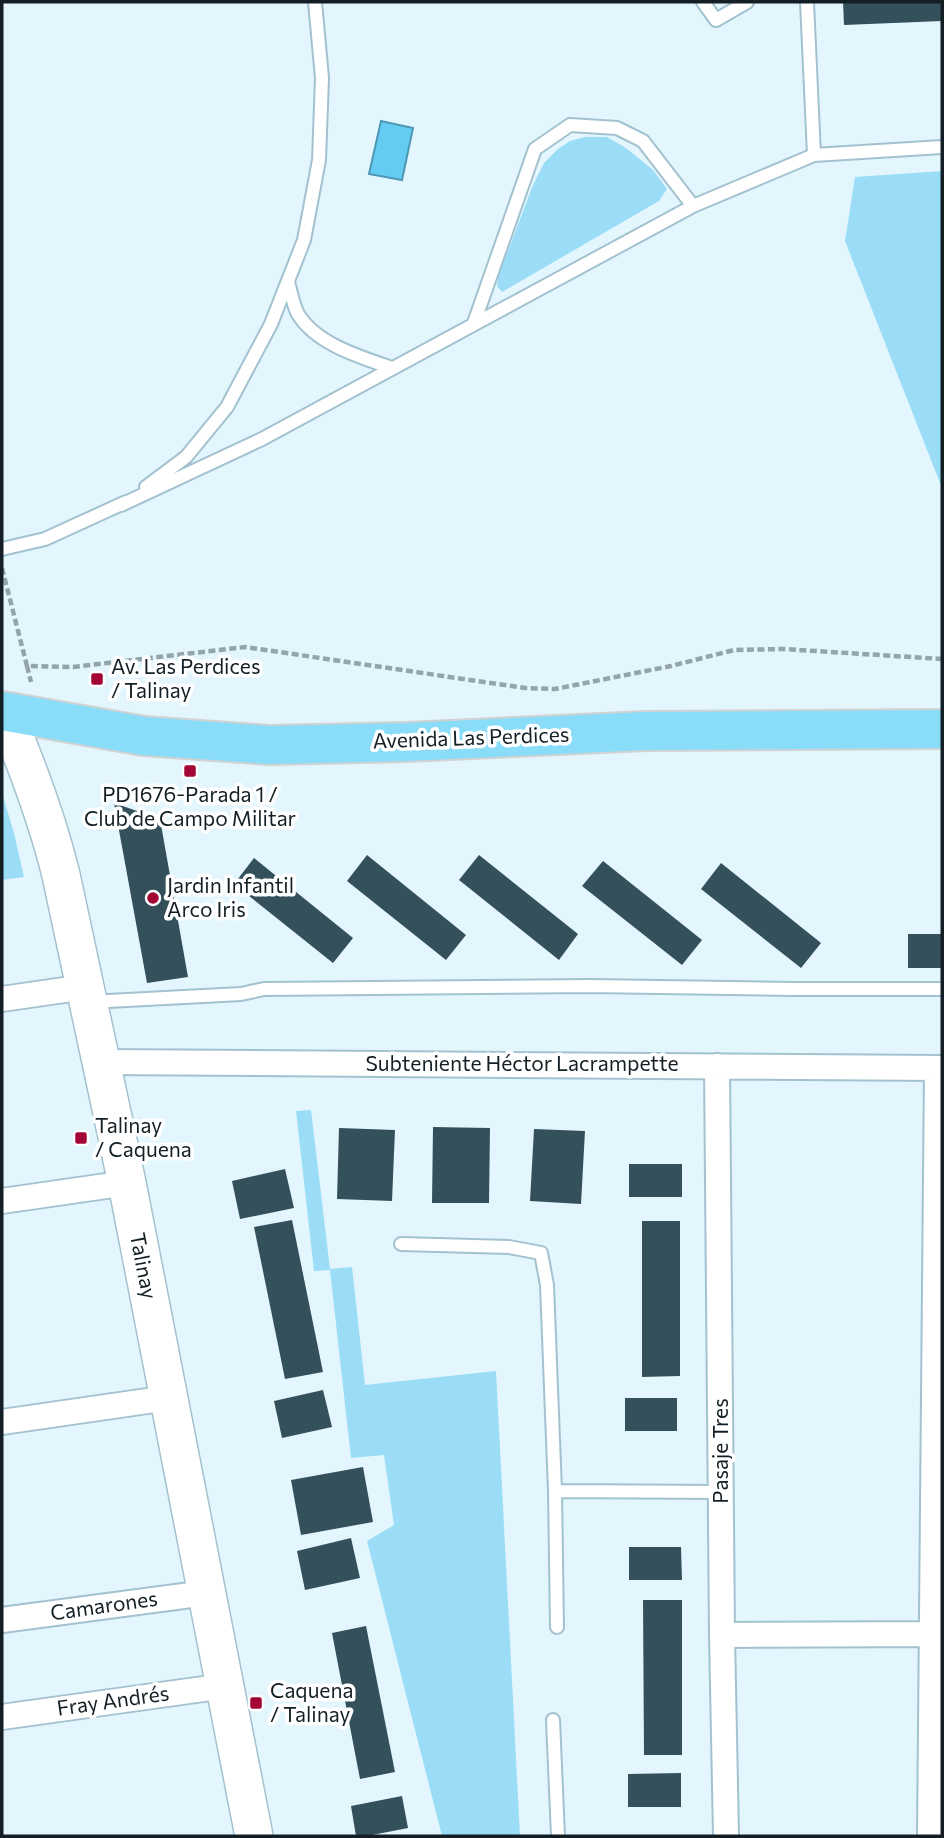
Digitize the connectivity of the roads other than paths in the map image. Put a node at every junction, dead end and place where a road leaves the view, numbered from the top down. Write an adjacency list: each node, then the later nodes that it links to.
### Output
1 (315, 2): 8 (lane)
2 (704, 2): 3 (lane)
3 (747, 2)
4 (807, 2): 6 (lane)
5 (942, 148): 6 (lane)
6 (814, 155): 7 (lane)
7 (693, 206): 9 (lane); 9 (lane)
8 (288, 282): 10 (lane); 11 (lane)
9 (474, 323): 10 (lane)
10 (392, 368): 11 (lane)
11 (121, 505): 12 (lane)
12 (2, 549)
13 (2, 708): 14 (main road, Avenida Las Perdices); 16 (street, Talinay)
14 (942, 729)
15 (942, 989): 16 (lane)
16 (87, 996): 17 (street); 18 (street, Talinay)
17 (2, 999)
18 (101, 1062): 19 (street, Subteniente Héctor Lacrampette); 21 (street, Talinay)
19 (717, 1066): 20 (street, Subteniente Héctor Lacrampette); 27 (street, Pasaje Tres)
20 (940, 1068): 31 (street)
21 (127, 1183): 22 (street); 24 (street, Talinay)
22 (2, 1201)
23 (401, 1244): 26 (lane)
24 (169, 1398): 25 (street); 28 (street, Talinay)
25 (2, 1422)
26 (555, 1491): 27 (lane); 30 (lane)
27 (721, 1492): 32 (street, Pasaje Tres)
28 (206, 1593): 29 (street, Camarones); 33 (street, Talinay)
29 (2, 1620)
30 (557, 1626)
31 (937, 1634): 32 (street); 39 (street)
32 (722, 1635): 38 (street, Pasaje Tres)
33 (225, 1686): 34 (street, Fray Andrés); 36 (street, Talinay)
34 (2, 1717)
35 (553, 1720): 37 (lane)
36 (254, 1836)
37 (558, 1836)
38 (726, 1836)
39 (930, 1836)

